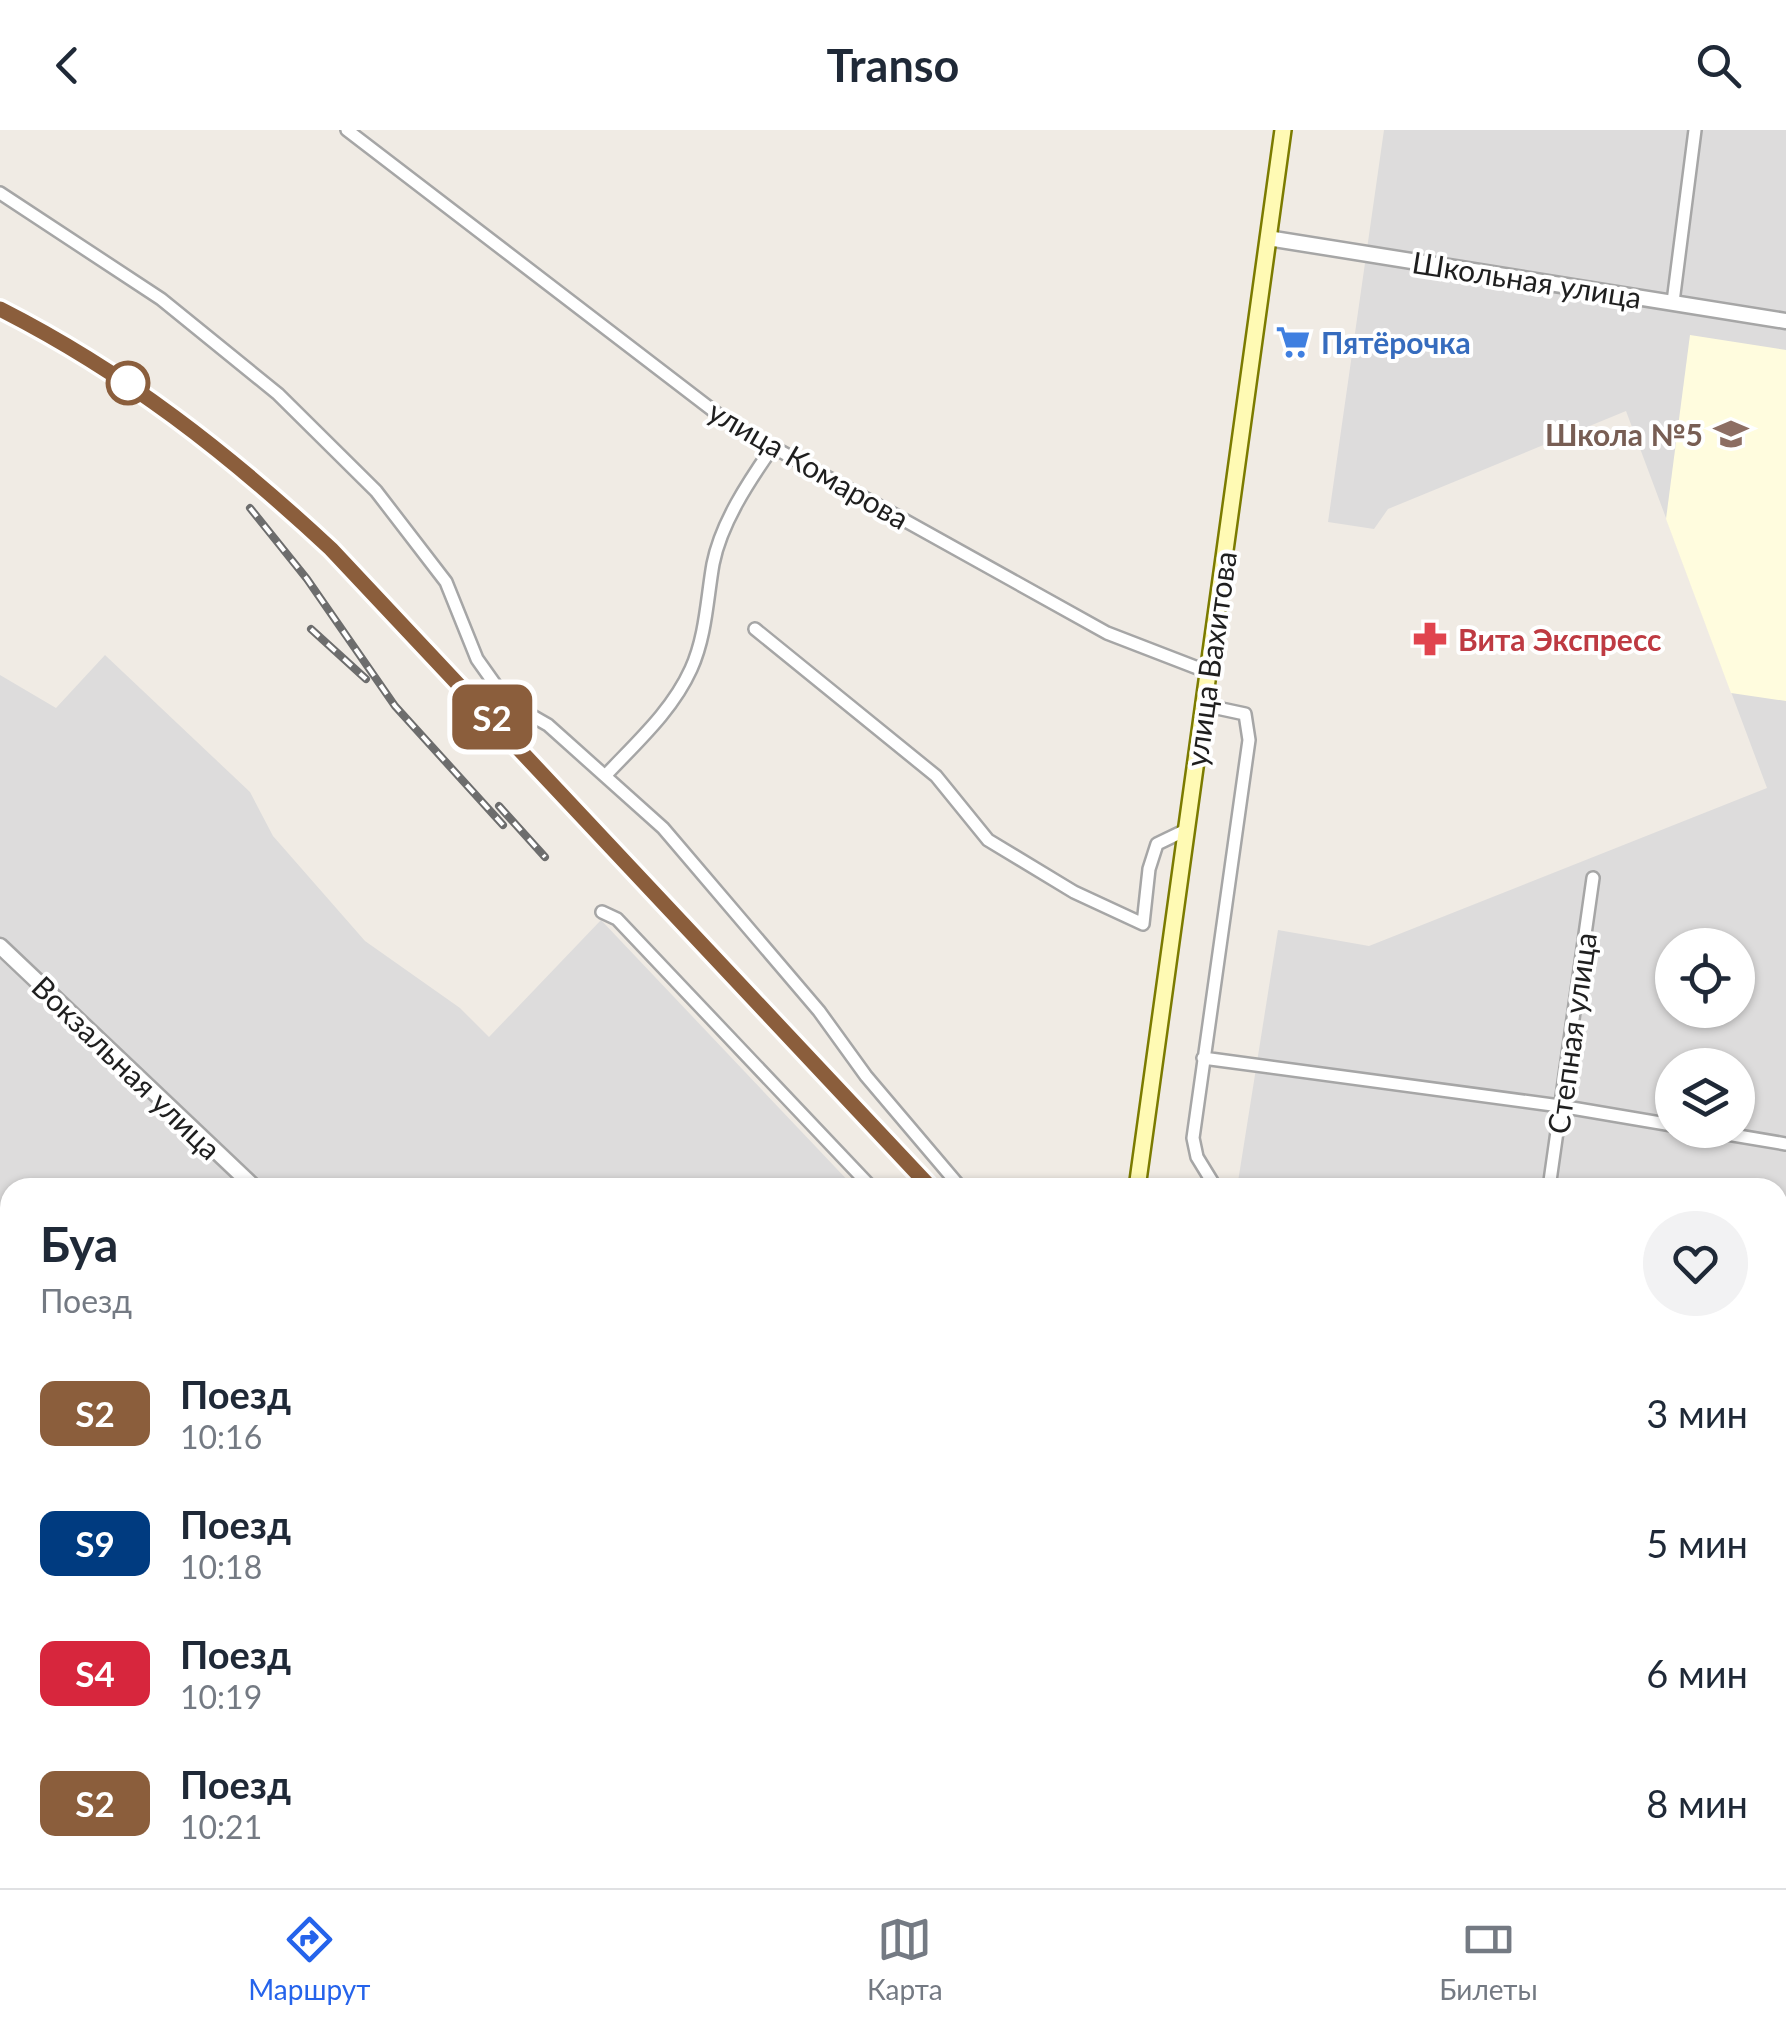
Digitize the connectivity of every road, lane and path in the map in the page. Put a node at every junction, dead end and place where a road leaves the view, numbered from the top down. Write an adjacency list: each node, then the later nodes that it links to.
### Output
1 (347, 130): 8 (street, улица Комарова)
2 (1282, 130): 5 (main road, улица Вахитова)
3 (1696, 130): 6 (street)
4 (0, 193): 12 (street)
5 (1268, 238): 6 (street, Школьная улица); 10 (main road, улица Вахитова)
6 (1672, 302): 7 (street, Школьная улица)
7 (1786, 321)
8 (772, 448): 10 (street, улица Комарова); 12 (street)
9 (755, 629): 13 (street)
10 (1208, 672): 11 (main road, улица Вахитова)
11 (1203, 705): 13 (main road, улица Вахитова); 17 (street)
12 (606, 776): 24 (street)
13 (1186, 830): 25 (main road, улица Вахитова)
14 (1593, 878): 18 (street, Степная улица)
15 (602, 912): 23 (street)
16 (0, 946): 22 (street, Вокзальная улица)
17 (1204, 1058): 18 (street); 26 (street)
18 (1560, 1106): 19 (street); 27 (street, Степная улица)
19 (1655, 1122)
20 (1755, 1139): 21 (street)
21 (1786, 1144)
22 (244, 1178)
23 (863, 1178)
24 (953, 1178)
25 (1138, 1178)
26 (1210, 1178)
27 (1550, 1178)

